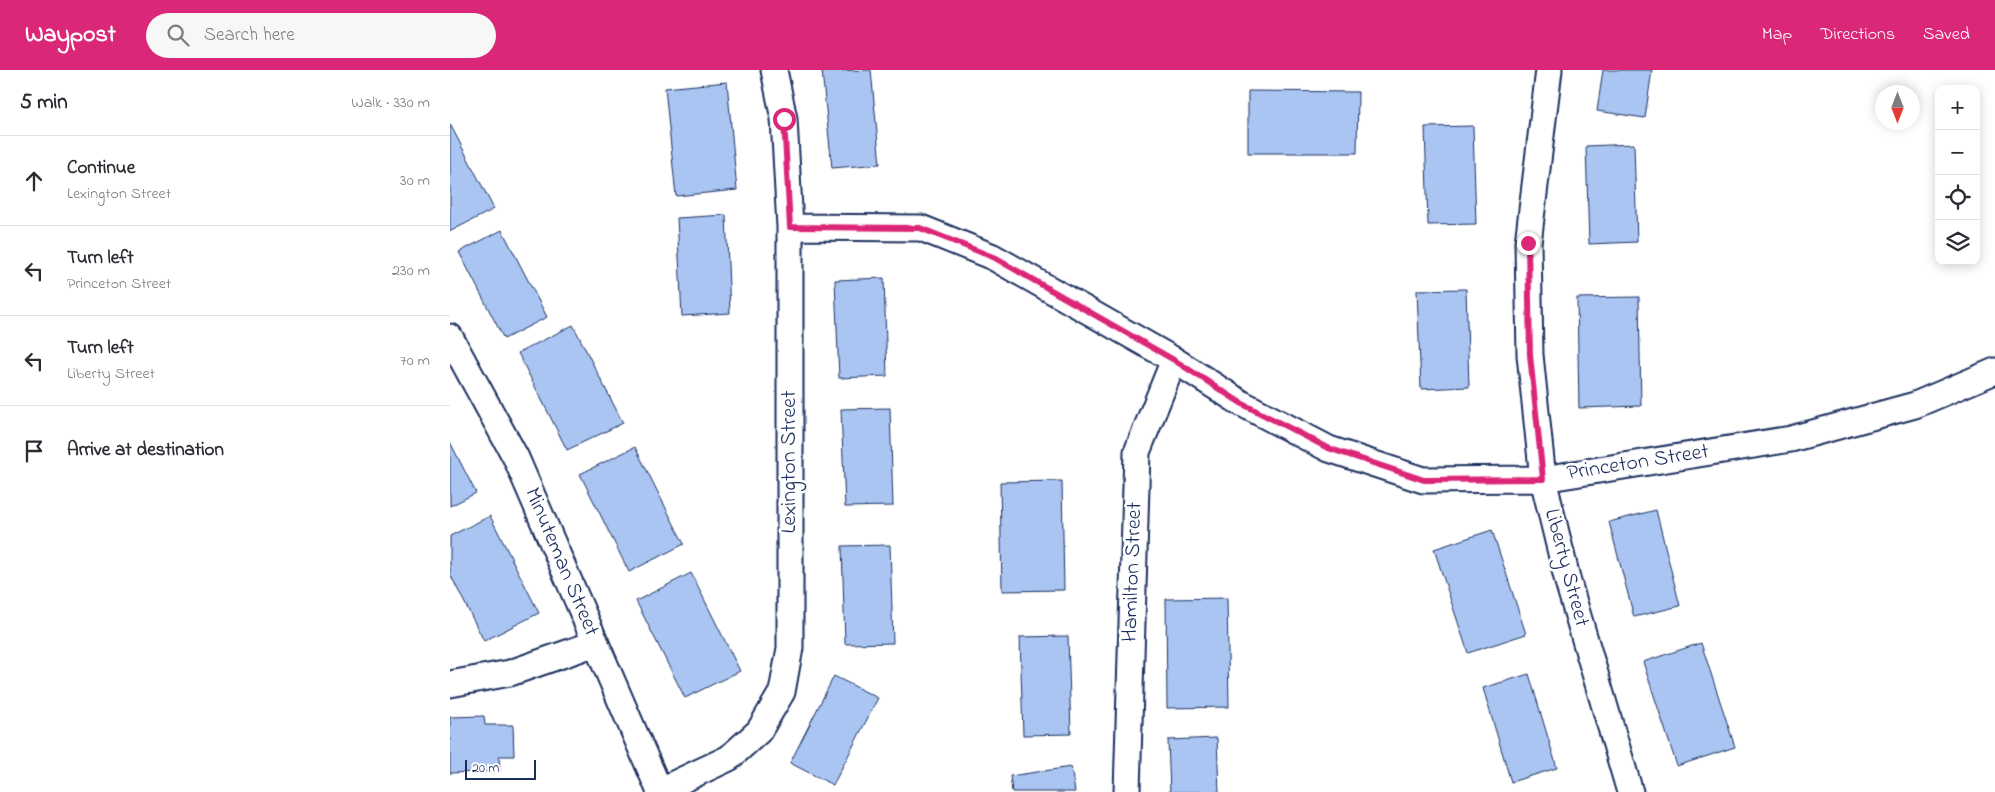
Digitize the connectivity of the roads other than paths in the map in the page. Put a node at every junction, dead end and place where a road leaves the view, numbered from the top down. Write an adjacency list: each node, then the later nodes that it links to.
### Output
1 (774, 70): 3 (street, Lexington Street)
2 (1549, 70): 7 (street, Liberty Street)
3 (790, 227): 5 (street, Princeton Street); 10 (street, Lexington Street)
4 (450, 337): 8 (street, Minuteman Street)
5 (1174, 360): 7 (street, Princeton Street); 11 (street, Hamilton Street)
6 (1995, 371): 7 (street, Princeton Street)
7 (1543, 479): 12 (street, Liberty Street)
8 (596, 643): 9 (street); 10 (street, Minuteman Street)
9 (450, 684)
10 (660, 792)
11 (1127, 792)
12 (1630, 792)

